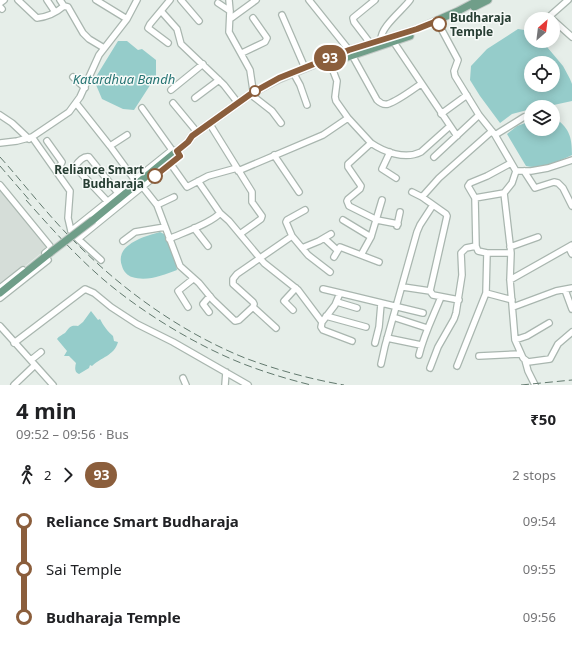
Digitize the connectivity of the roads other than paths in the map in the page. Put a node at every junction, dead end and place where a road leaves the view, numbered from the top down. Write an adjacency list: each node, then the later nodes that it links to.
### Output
1 (4, 0): 17 (street)
2 (18, 0): 21 (street)
3 (47, 0): 21 (street)
4 (60, 0): 19 (street)
5 (96, 0): 26 (street)
6 (137, 0): 26 (street)
7 (170, 0): 22 (street)
8 (181, 0): 28 (street)
9 (229, 0): 20 (street)
10 (256, 0): 27 (street)
11 (310, 0): 38 (street)
12 (375, 0): 35 (street)
13 (410, 0): 32 (street)
14 (479, 0): 29 (main road)
15 (488, 0): 29 (main road)
16 (568, 0): 23 (street)
17 (0, 3)
18 (218, 3): 20 (street)
19 (64, 6): 21 (street); 36 (street)
20 (230, 11): 27 (street)
21 (55, 12)
22 (161, 12): 34 (street); 40 (street)
23 (554, 12)
24 (282, 16): 41 (street)
25 (253, 18): 37 (street)
26 (127, 19): 36 (street)
27 (230, 19): 37 (street)
28 (199, 21)
29 (438, 22): 32 (main road); 33 (main road); 49 (street)
30 (560, 26): 31 (street)
31 (572, 38)
32 (381, 40): 35 (main road)
33 (393, 41): 38 (main road); 45 (street)
34 (168, 43)
35 (370, 43): 38 (main road)
36 (104, 48): 46 (street)
37 (242, 53): 48 (street)
38 (351, 53): 39 (main road); 41 (main road); 45 (street)
39 (330, 63): 42 (main road); 59 (street)
40 (203, 64): 44 (street); 47 (street)
41 (305, 68): 48 (main road)
42 (295, 76): 48 (main road); 54 (street)
43 (73, 77): 46 (street)
44 (219, 80): 50 (street); 53 (street)
45 (421, 84): 56 (street)
46 (85, 88): 52 (street)
47 (172, 90)
48 (253, 95): 53 (main road); 61 (street); 62 (main road)
49 (467, 95): 56 (street); 58 (street)
50 (195, 98)
51 (173, 102): 64 (street)
52 (76, 103): 68 (street); 73 (street)
53 (238, 103): 64 (main road)
54 (307, 105)
55 (142, 108): 74 (street)
56 (441, 114): 63 (street)
57 (0, 115): 68 (street)
58 (479, 115): 65 (street); 67 (street)
59 (348, 118): 72 (street); 76 (street)
60 (524, 118): 65 (street)
61 (281, 123)
62 (211, 126): 70 (main road); 82 (street)
63 (450, 126): 67 (street); 75 (street)
64 (198, 132): 70 (main road)
65 (493, 133): 79 (street); 95 (street)
66 (127, 135): 73 (street)
67 (457, 136): 77 (street)
68 (30, 138): 71 (street); 81 (street)
69 (47, 141): 81 (street)
70 (188, 142): 74 (main road)
71 (0, 143)
72 (371, 143): 75 (street); 106 (street)
73 (110, 146): 86 (street)
74 (174, 152): 80 (street); 86 (street); 143 (main road, bridge)
75 (390, 152): 85 (street)
76 (274, 155): 82 (street); 90 (street)
77 (434, 157)
78 (572, 160): 84 (street)
79 (511, 163): 83 (street); 96 (street)
80 (170, 164): 87 (street); 89 (street)
81 (55, 169): 109 (street)
82 (238, 169): 87 (street); 110 (street)
83 (516, 171): 84 (street); 93 (street)
84 (524, 171): 101 (street)
85 (396, 178)
86 (134, 179): 92 (street)
87 (198, 181): 104 (street)
88 (0, 185): 137 (street)
89 (142, 186): 99 (street); 116 (street)
90 (299, 192)
91 (412, 192): 95 (street)
92 (118, 193): 98 (street); 98 (street)
93 (504, 193): 96 (street); 124 (street)
94 (174, 197): 99 (street)
95 (422, 197): 100 (street)
96 (475, 198): 120 (street)
97 (382, 200): 106 (street)
98 (108, 202): 109 (street)
99 (157, 205): 107 (street)
100 (433, 205): 136 (street); 142 (street)
101 (572, 206)
102 (305, 210): 112 (street)
103 (400, 212): 106 (street)
104 (220, 213): 108 (street); 110 (street)
105 (343, 220): 113 (street)
106 (377, 220): 113 (street)
107 (165, 227): 117 (street); 118 (street)
108 (194, 228): 117 (street); 119 (street)
109 (71, 231): 116 (street)
110 (240, 234): 129 (street)
111 (331, 234): 115 (street)
112 (292, 236): 122 (street); 129 (street)
113 (371, 237): 127 (street)
114 (538, 237): 124 (street)
115 (324, 238): 122 (street); 123 (street)
116 (78, 239): 131 (street)
117 (169, 239): 134 (street)
118 (123, 242)
119 (208, 246)
120 (476, 246): 125 (street); 149 (street)
121 (571, 246): 126 (street); 135 (street)
122 (302, 248): 133 (street)
123 (337, 250): 127 (street); 128 (street)
124 (511, 250): 125 (street); 135 (street)
125 (487, 253): 145 (street)
126 (572, 254)
127 (361, 255): 132 (street)
128 (334, 257)
129 (260, 259): 138 (street); 154 (street)
130 (48, 260): 148 (street)
131 (101, 260)
132 (379, 262)
133 (330, 272)
134 (193, 279): 146 (street); 153 (street)
135 (510, 280): 150 (street)
136 (402, 286): 142 (street); 155 (street)
137 (0, 288)
138 (296, 288): 159 (street); 164 (street)
139 (572, 288): 141 (street)
140 (323, 289): 144 (street)
141 (565, 290): 156 (street); 158 (street)
142 (430, 291): 147 (street)
143 (0, 293)
144 (340, 293): 151 (street); 152 (street)
145 (486, 293): 150 (street); 184 (street)
146 (210, 296): 154 (street); 160 (street)
147 (441, 297): 149 (street); 169 (street)
148 (0, 298)
149 (458, 300): 185 (street)
150 (512, 300): 156 (street)
151 (337, 302): 157 (street); 162 (street)
152 (381, 304): 155 (street); 175 (street)
153 (188, 307)
154 (253, 307): 168 (street)
155 (396, 307): 161 (street); 163 (street)
156 (513, 307): 172 (street)
157 (357, 308)
158 (572, 309)
159 (293, 310)
160 (209, 312)
161 (423, 313)
162 (326, 316): 164 (street); 167 (street)
163 (393, 318): 169 (street); 171 (street)
164 (322, 322): 173 (street)
165 (549, 323): 172 (street)
166 (0, 326): 174 (street)
167 (366, 327)
168 (276, 328)
169 (427, 328): 176 (street)
170 (572, 332): 181 (street)
171 (387, 338): 176 (street); 183 (street)
172 (515, 340): 178 (street)
173 (352, 341)
174 (14, 343): 182 (street); 186 (street)
175 (375, 343)
176 (421, 345): 179 (street)
177 (41, 352): 182 (street)
178 (521, 354): 180 (street); 181 (street)
179 (419, 355)
180 (479, 356)
181 (525, 360): 193 (street)
182 (33, 363): 188 (street); 189 (street)
183 (381, 364)
184 (457, 366)
185 (430, 368)
186 (226, 372): 191 (street); 192 (street)
187 (183, 378): 190 (street)
188 (14, 385)
189 (53, 385)
190 (186, 385)
191 (225, 385)
192 (248, 385)
193 (535, 385)

